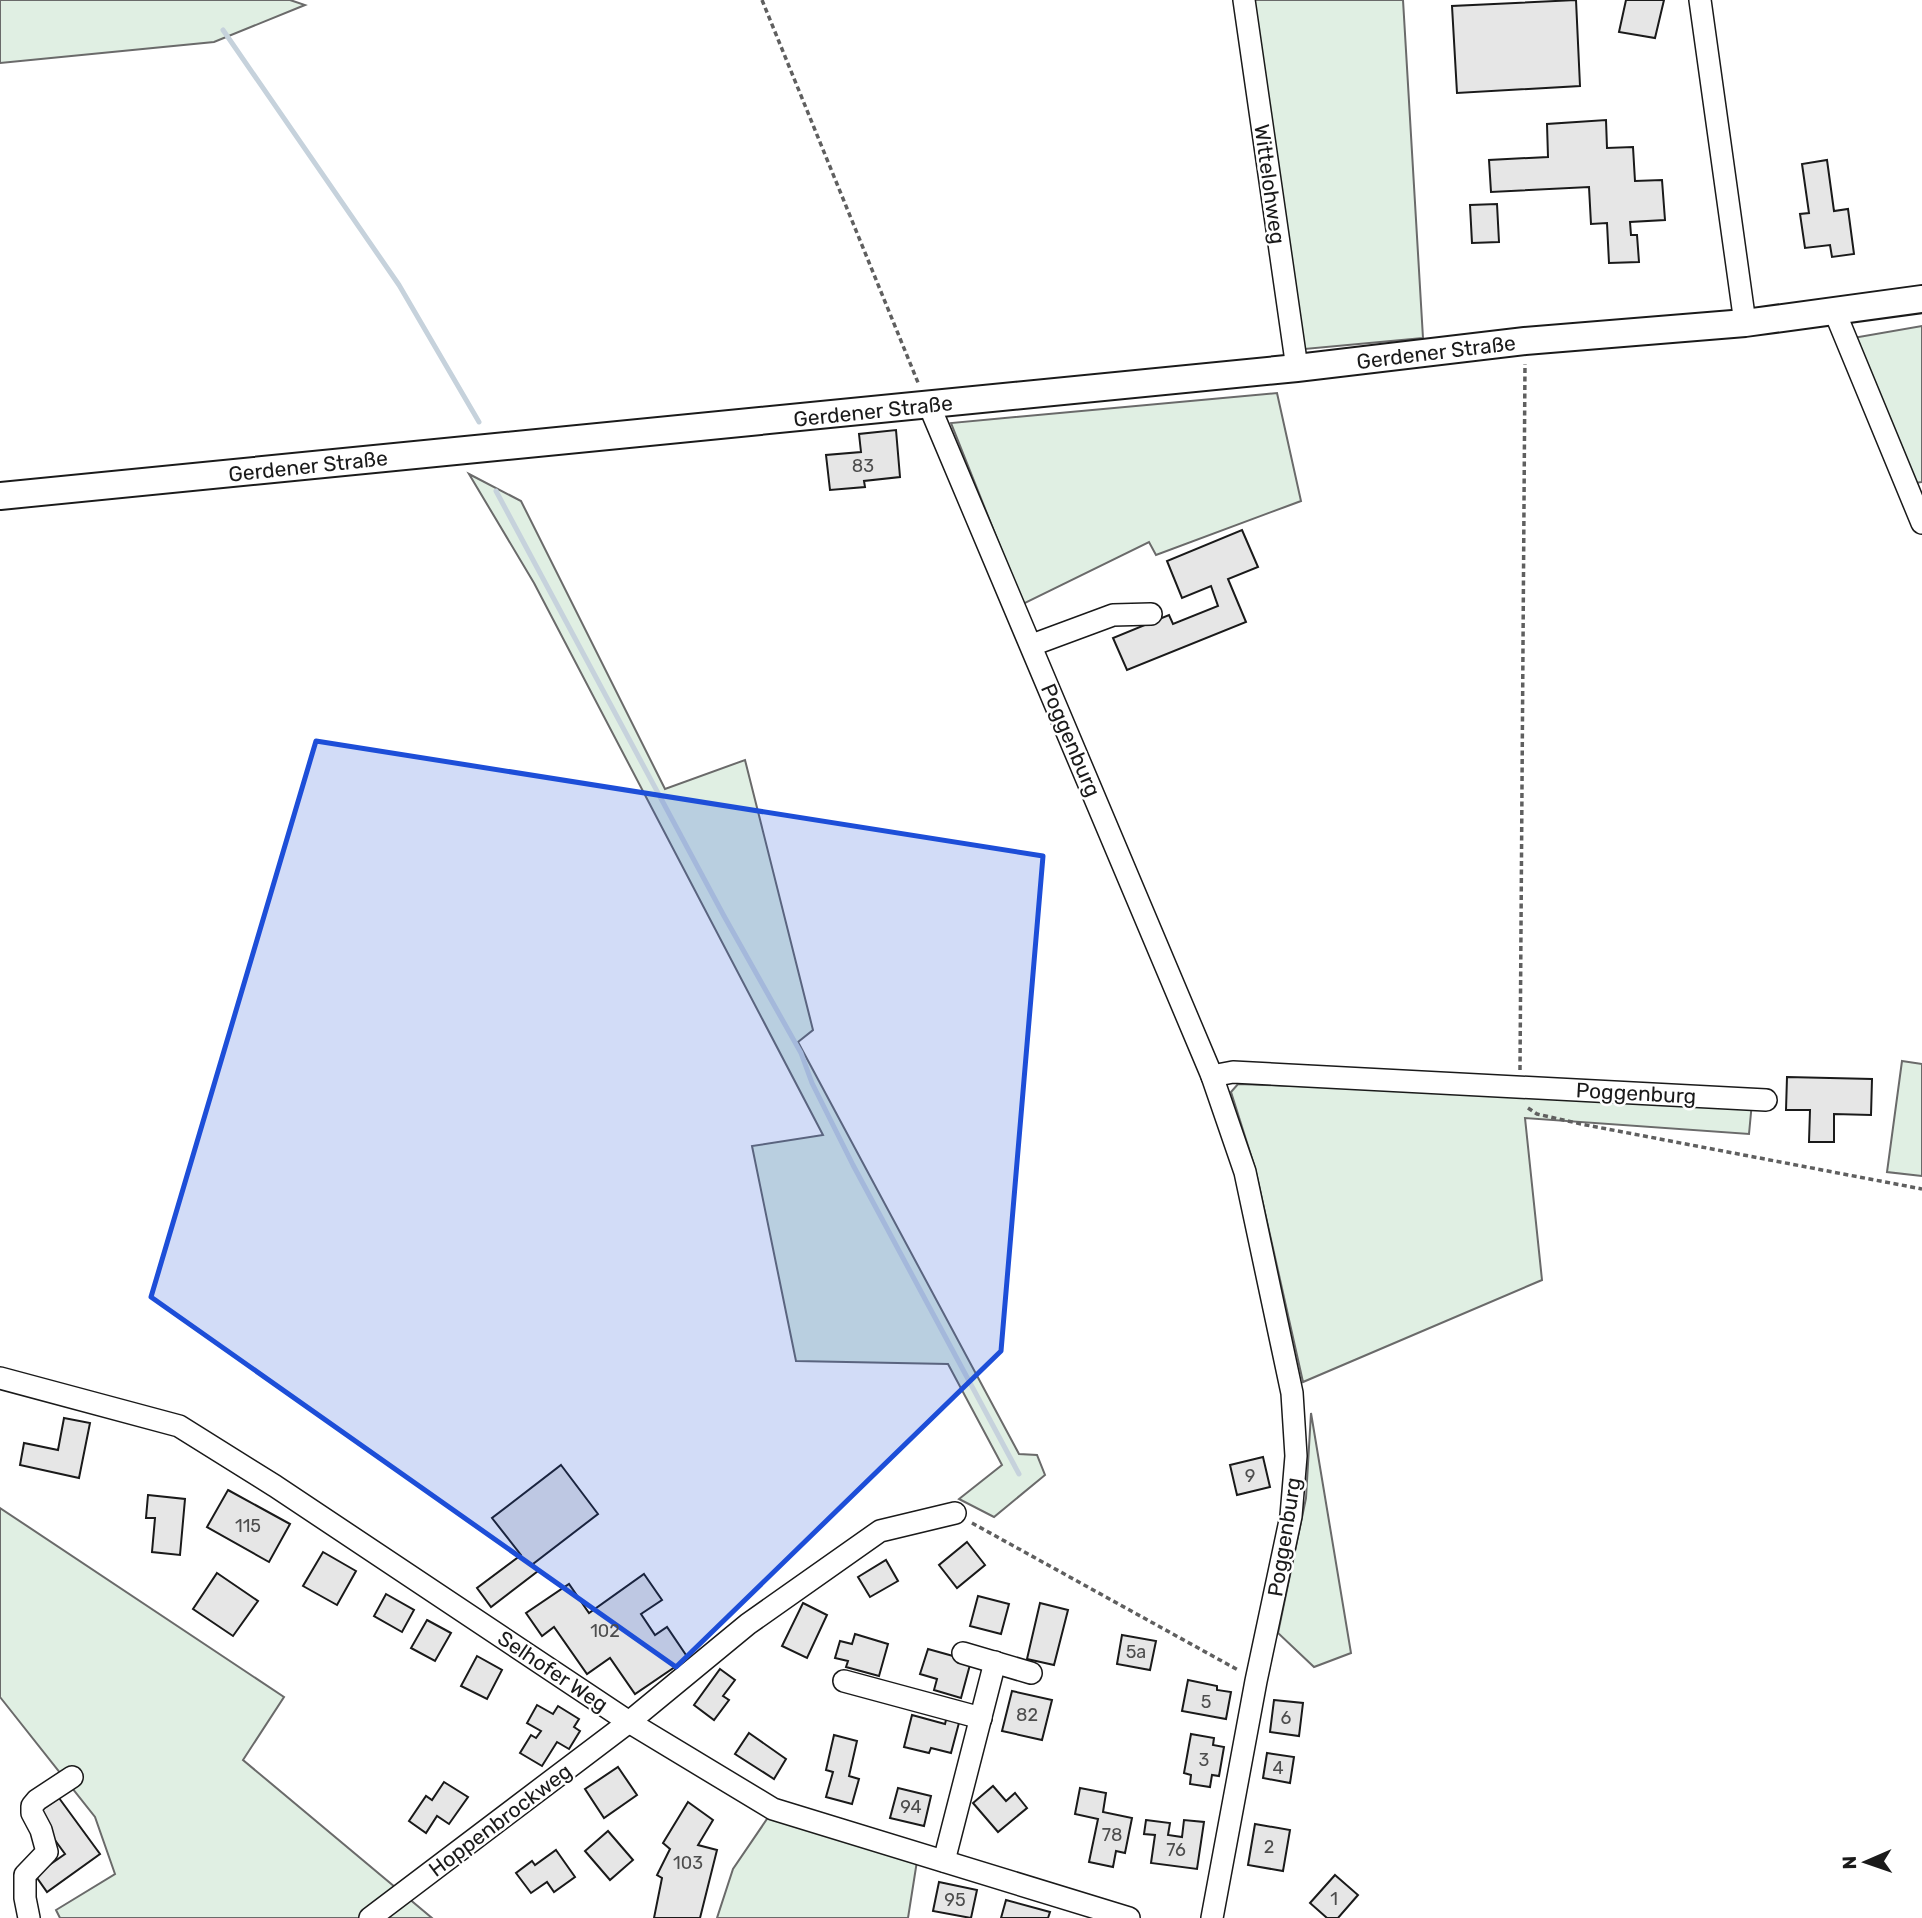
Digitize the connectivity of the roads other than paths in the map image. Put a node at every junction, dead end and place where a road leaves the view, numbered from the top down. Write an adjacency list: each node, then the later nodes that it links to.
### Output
1 (1244, 0): 6 (street, Wittelohweg)
2 (1700, 0): 5 (street)
3 (1922, 299): 4 (main road, Gerdener Straße)
4 (1834, 310): 5 (main road, Gerdener Straße); 9 (street)
5 (1745, 323): 6 (main road, Gerdener Straße)
6 (1297, 368): 7 (main road, Gerdener Straße)
7 (929, 405): 8 (main road, Gerdener Straße); 11 (street, Poggenburg)
8 (0, 496)
9 (1922, 523)
10 (1151, 614): 11 (street)
11 (1032, 646): 12 (street, Poggenburg)
12 (1212, 1076): 13 (street, Poggenburg); 27 (street, Poggenburg)
13 (1766, 1100)
14 (0, 1378): 21 (street, Selhofer Weg)
15 (955, 1513): 21 (street, Hoppenbrockweg)
16 (963, 1653): 17 (street)
17 (995, 1662): 18 (street); 20 (street)
18 (1031, 1673)
19 (844, 1681): 20 (street)
20 (981, 1718): 23 (street)
21 (629, 1722): 23 (street, Selhofer Weg); 25 (street, Hoppenbrockweg)
22 (72, 1777): 24 (street)
23 (944, 1861): 26 (street, Selhofer Weg)
24 (29, 1918)
25 (370, 1918)
26 (1129, 1918)
27 (1212, 1918)

